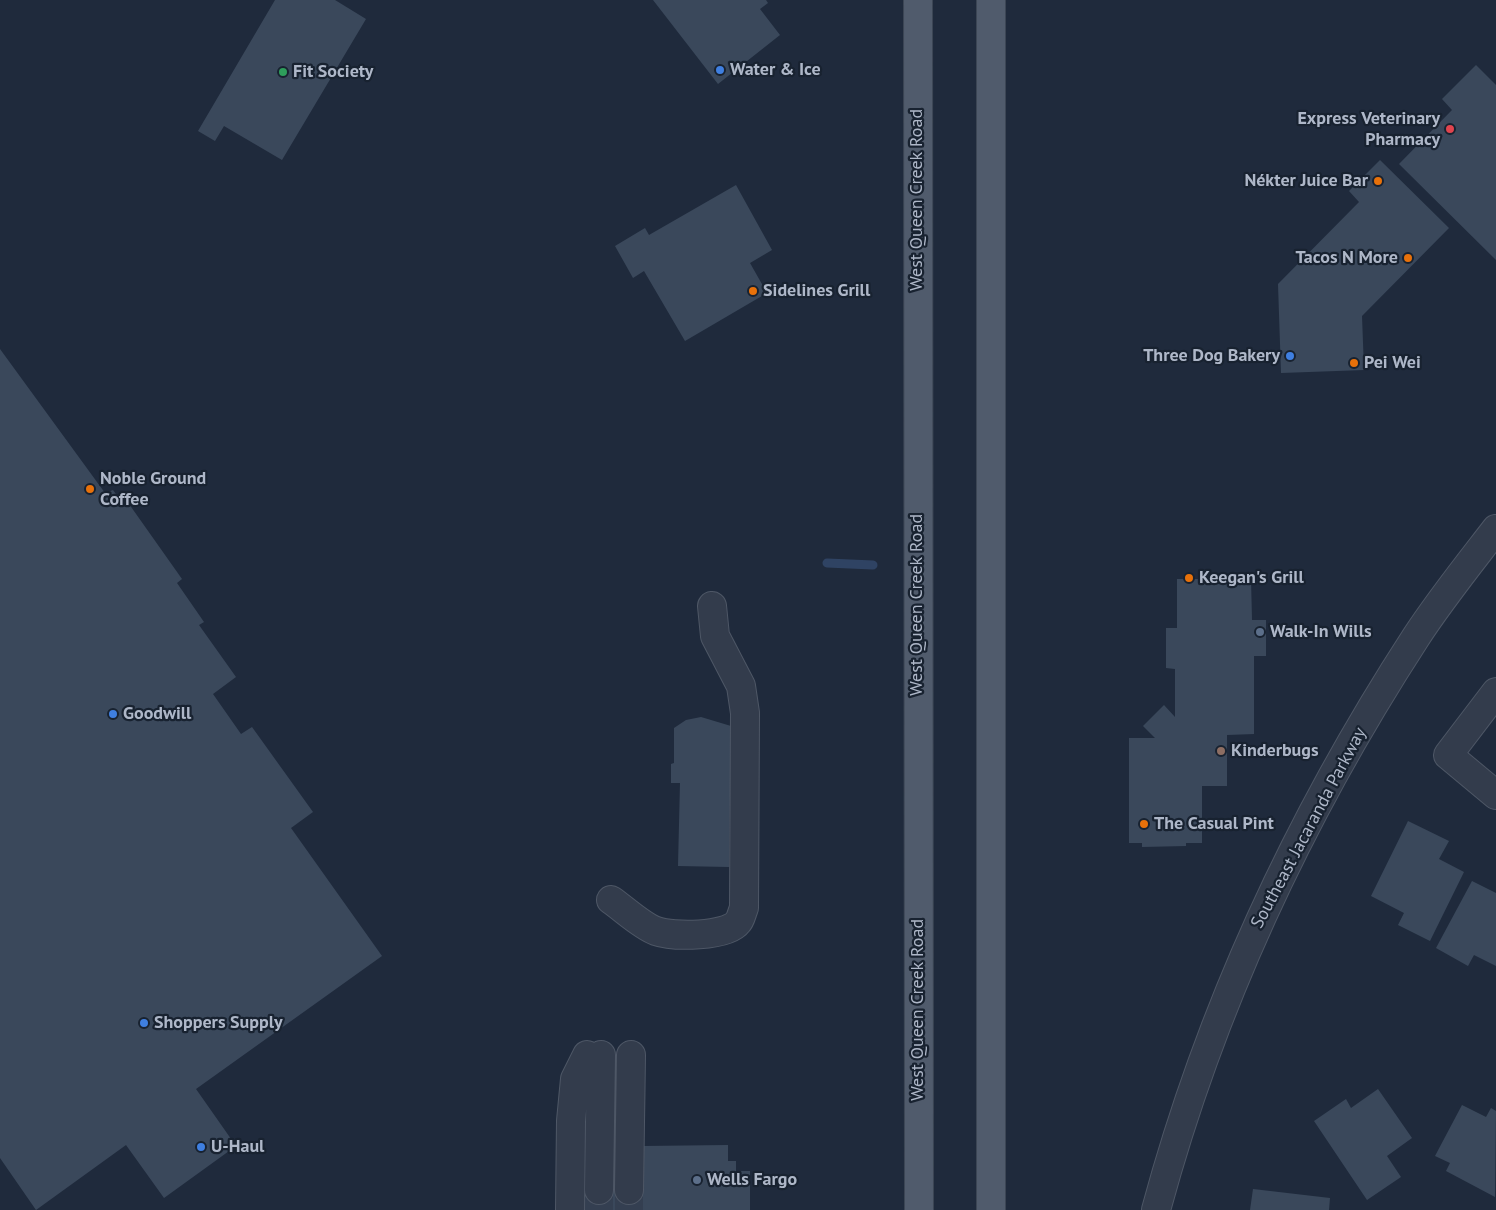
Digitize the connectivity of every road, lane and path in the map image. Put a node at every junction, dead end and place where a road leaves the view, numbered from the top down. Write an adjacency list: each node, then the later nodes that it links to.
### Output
1 (918, 0): 10 (main road, West Queen Creek Road)
2 (991, 0): 11 (main road)
3 (1496, 528): 12 (street, Southeast Jacaranda Parkway)
4 (712, 606): 7 (street)
5 (1496, 692): 6 (street)
6 (1496, 795)
7 (611, 900)
8 (615, 1190): 9 (street)
9 (570, 1210)
10 (919, 1210)
11 (992, 1210)
12 (1156, 1210)

